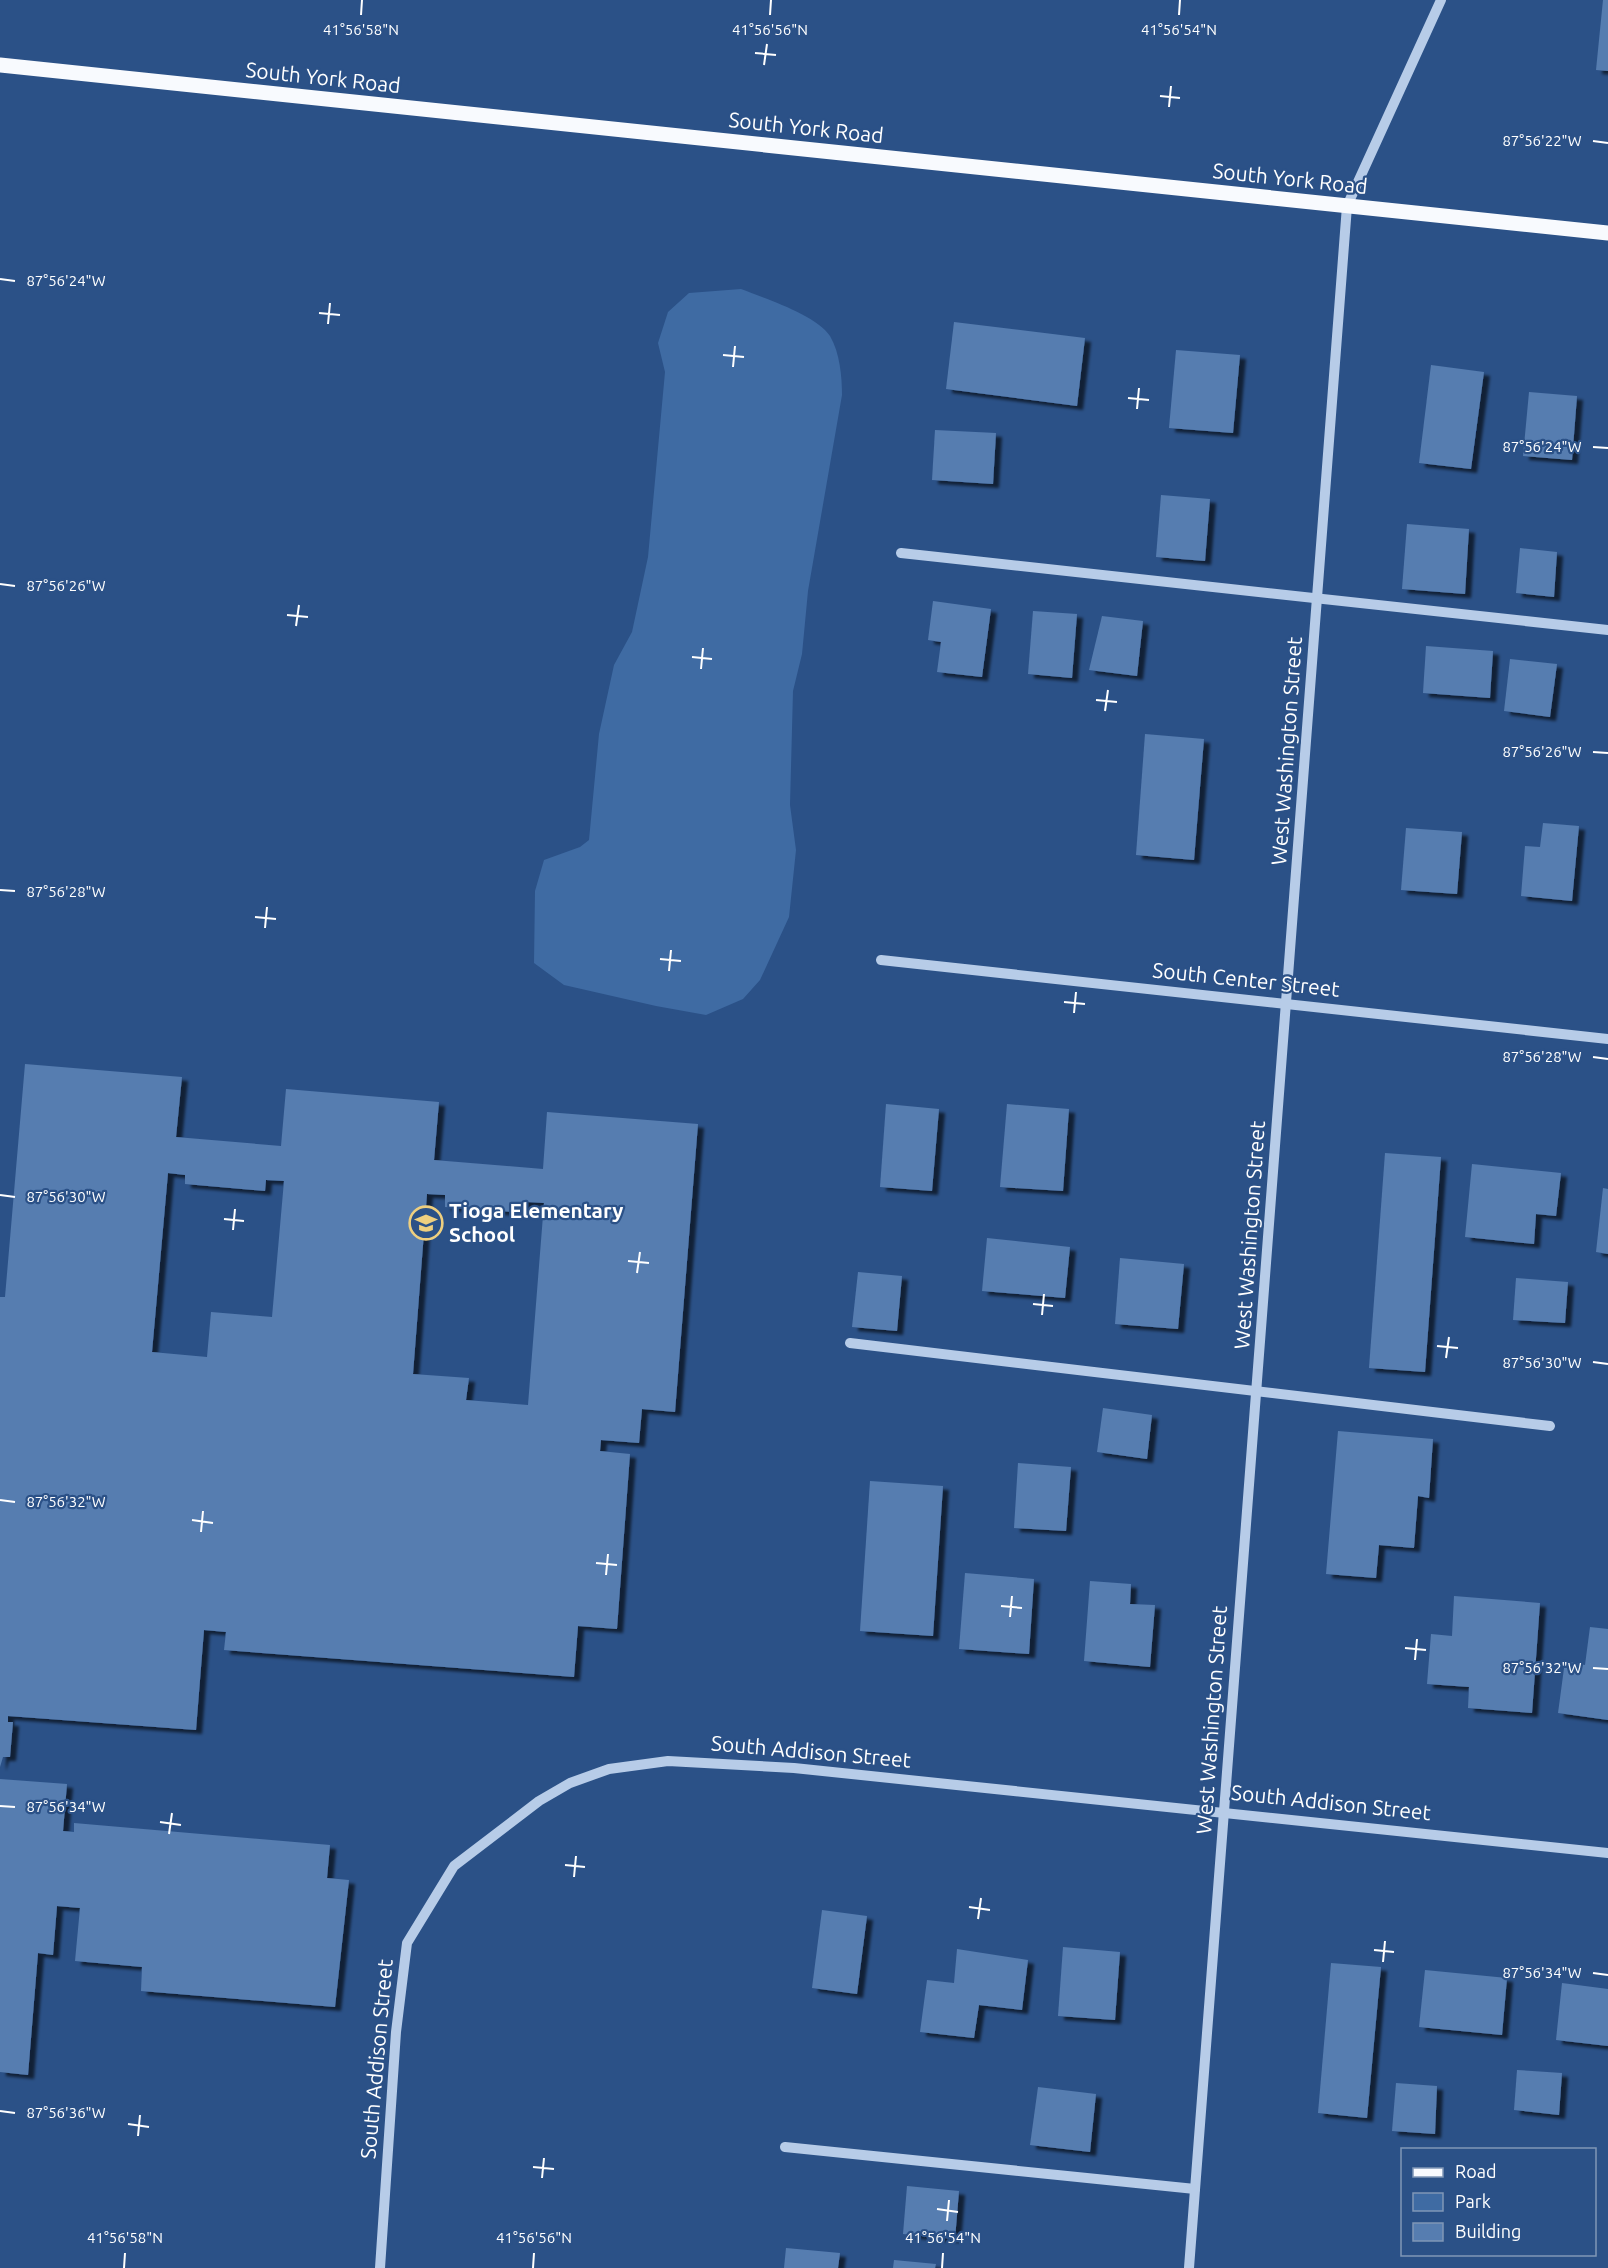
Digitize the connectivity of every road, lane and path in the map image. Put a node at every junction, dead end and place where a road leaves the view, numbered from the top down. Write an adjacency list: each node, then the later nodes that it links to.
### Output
1 (1441, 0): 3 (street)
2 (0, 65): 3 (main road, South York Road)
3 (1347, 206): 4 (main road, South York Road); 6 (street, West Washington Street)
4 (1608, 233)
5 (901, 553): 6 (street)
6 (1318, 597): 7 (street); 9 (street, West Washington Street)
7 (1608, 630)
8 (881, 960): 9 (street, South Center Street)
9 (1288, 1005): 10 (street, South Center Street); 12 (street, West Washington Street)
10 (1608, 1039)
11 (850, 1343): 12 (street)
12 (1257, 1392): 13 (street); 14 (street, West Washington Street)
13 (1550, 1426)
14 (1225, 1811): 15 (street, South Addison Street); 17 (street, West Washington Street); 18 (street, South Addison Street)
15 (1608, 1853)
16 (785, 2147): 17 (street)
17 (1196, 2189): 19 (street, West Washington Street)
18 (380, 2268)
19 (1189, 2268)

